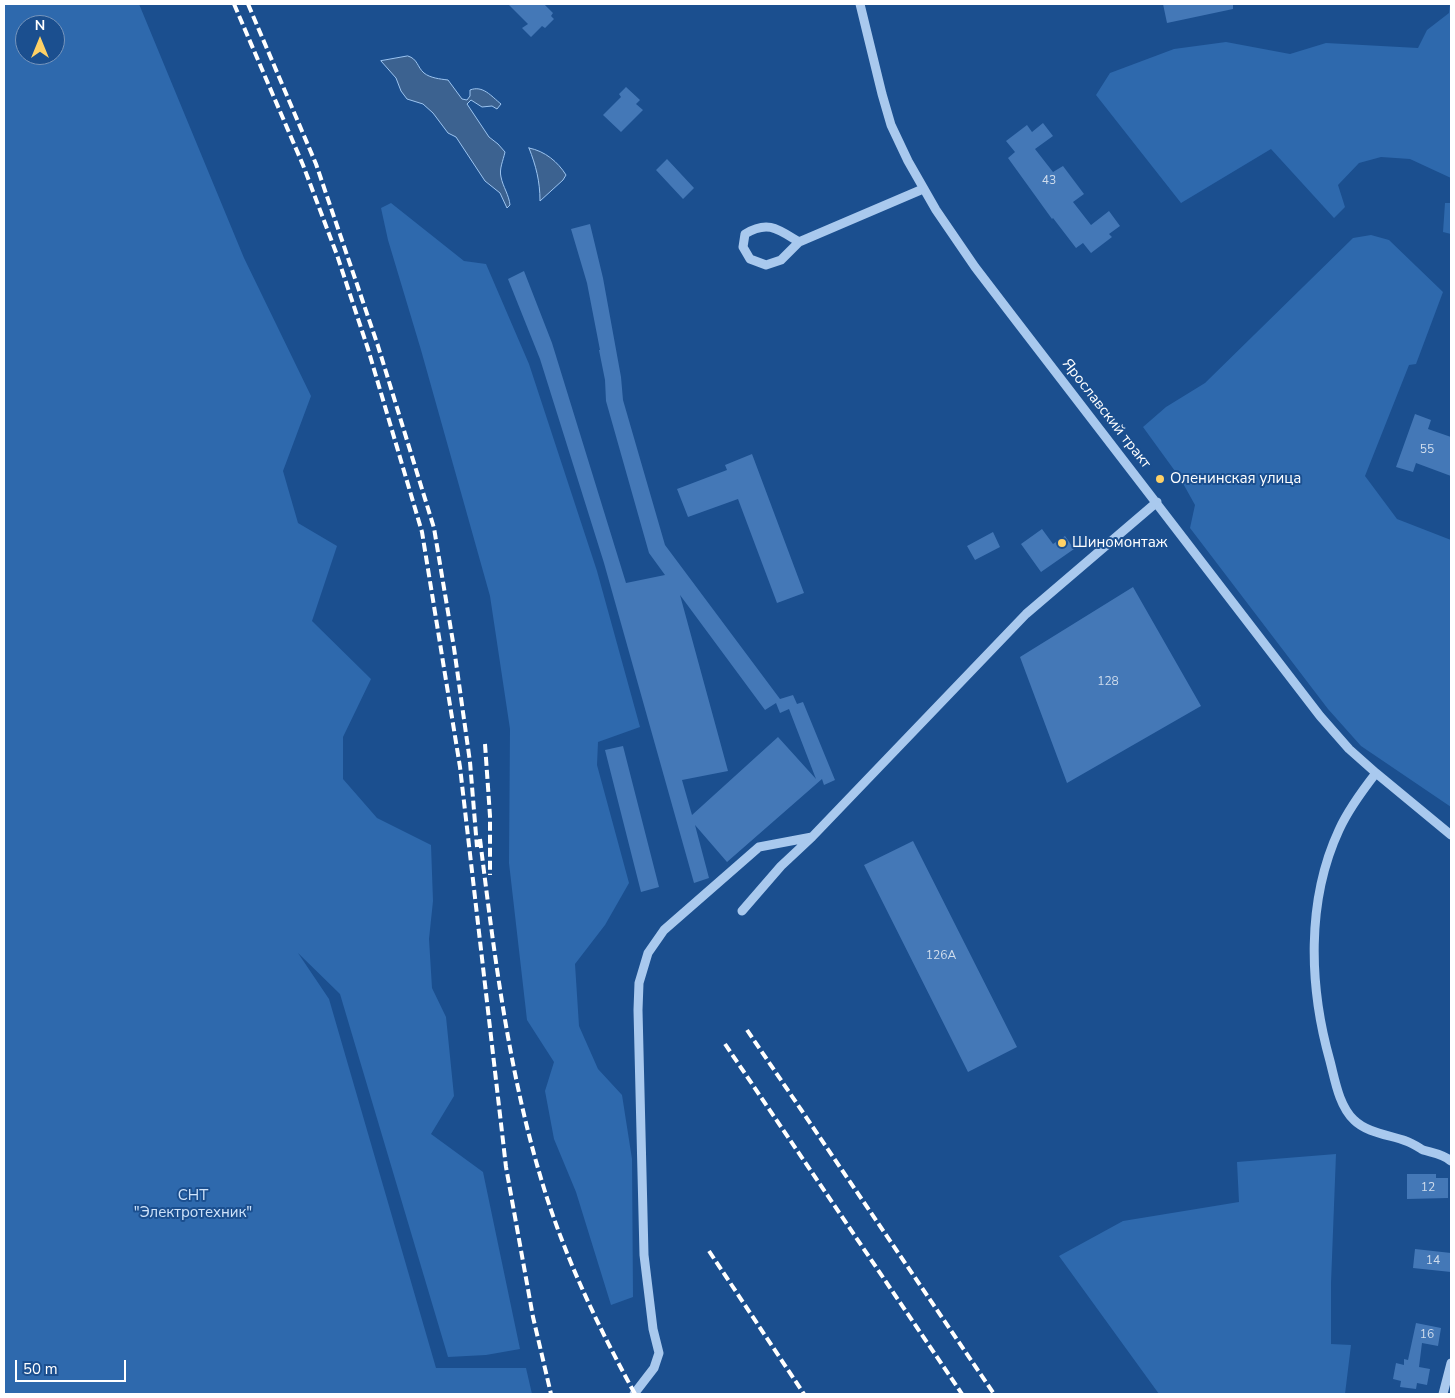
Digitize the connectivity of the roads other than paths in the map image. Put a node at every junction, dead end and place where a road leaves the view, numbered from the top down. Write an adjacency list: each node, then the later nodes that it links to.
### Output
1 (860, 4): 2 (street, Ярославский тракт)
2 (923, 189): 3 (street); 4 (street, Ярославский тракт)
3 (799, 242): 3 (street)
4 (1156, 502): 5 (street, Ярославский тракт); 7 (street)
5 (1376, 773): 6 (street, Ярославский тракт); 9 (street)
6 (1451, 835)
7 (812, 837): 8 (street); 11 (street)
8 (742, 911)
9 (1451, 1161)
10 (1451, 1364): 12 (street)
11 (634, 1394)
12 (1443, 1394)

